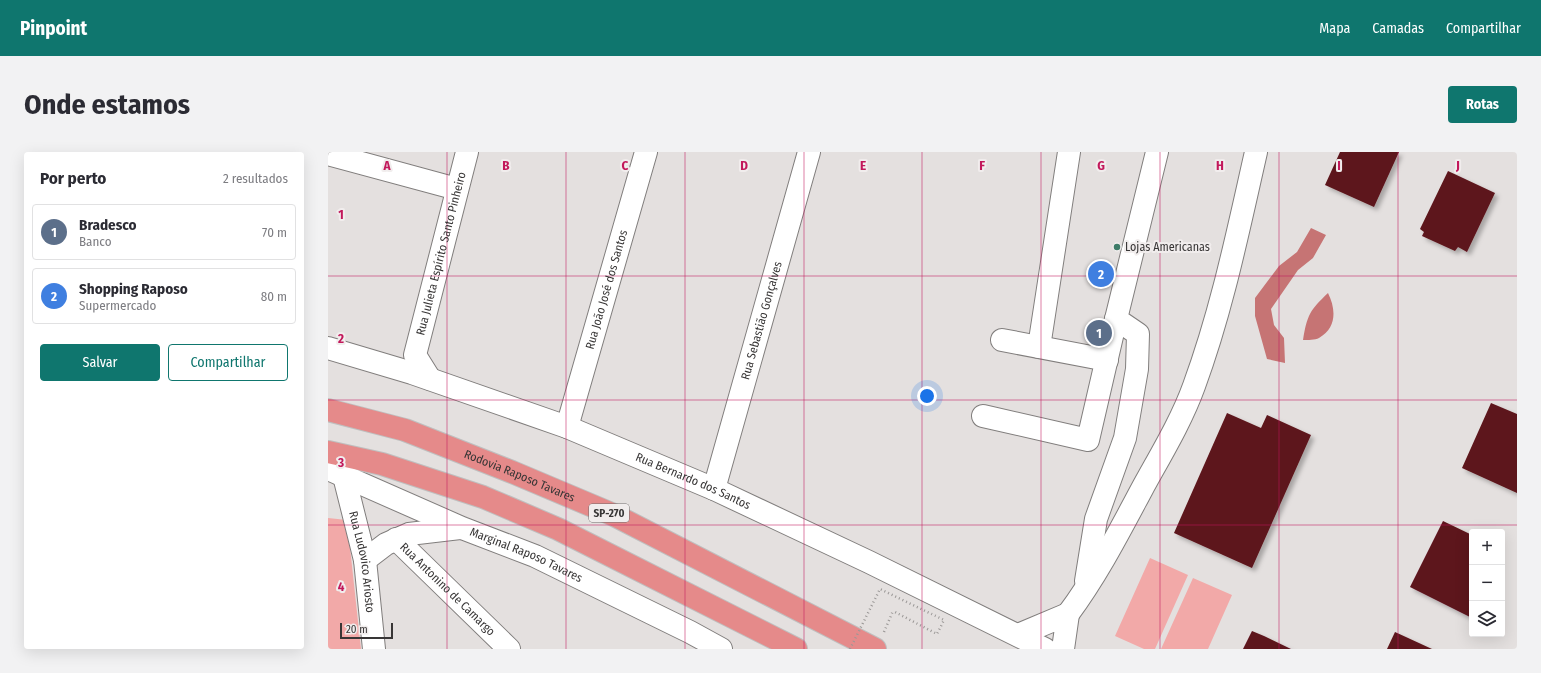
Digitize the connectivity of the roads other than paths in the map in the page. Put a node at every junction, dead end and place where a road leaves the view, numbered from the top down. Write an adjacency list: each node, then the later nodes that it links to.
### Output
1 (467, 152): 8 (street, Rua Julieta Espírito Santo Pinheiro)
2 (646, 152): 19 (street, Rua João José dos Santos)
3 (809, 152): 22 (street, Rua Sebastião Gonçalves)
4 (1070, 152): 11 (street)
5 (1157, 152): 9 (street)
6 (1256, 152): 26 (street)
7 (328, 154): 8 (street)
8 (457, 189): 13 (street, Rua Julieta Espírito Santo Pinheiro)
9 (1116, 319): 14 (street); 26 (street)
10 (1002, 340): 11 (street)
11 (1039, 347): 14 (street)
12 (328, 348): 15 (street, Rua Bernardo dos Santos)
13 (415, 355): 15 (street); 16 (street)
14 (1107, 360): 18 (street)
15 (391, 366): 16 (street, Rua Bernardo dos Santos)
16 (430, 379): 19 (street, Rua Bernardo dos Santos)
17 (328, 410): 33 (highway, Rodovia Raposo Tavares / SP-270)
18 (983, 416)
19 (567, 427): 22 (street, Rua Bernardo dos Santos)
20 (328, 452): 32 (highway)
21 (336, 473): 23 (street, Marginal Raposo Tavares); 25 (street, Rua Ludovico Ariosto)
22 (714, 490): 28 (street, Rua Bernardo dos Santos)
23 (462, 528): 24 (street); 31 (street, Marginal Raposo Tavares)
24 (396, 539): 25 (street, Rua Antonino de Camargo); 30 (street, Rua Antonino de Camargo)
25 (365, 560): 29 (street, Rua Ludovico Ariosto)
26 (1085, 590): 27 (street)
27 (1068, 614): 28 (street); 35 (street)
28 (1018, 635): 34 (street, Rua Bernardo dos Santos)
29 (374, 649)
30 (509, 649)
31 (721, 649)
32 (796, 649)
33 (875, 649)
34 (1045, 649)
35 (1063, 649)

